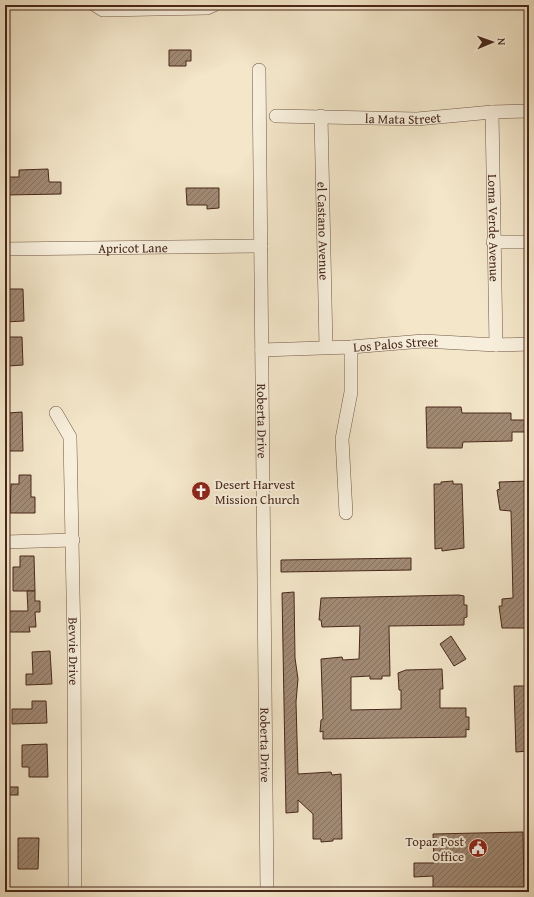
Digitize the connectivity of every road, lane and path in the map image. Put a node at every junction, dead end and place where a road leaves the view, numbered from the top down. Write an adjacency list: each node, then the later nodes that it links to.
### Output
1 (95, 5): 2 (street)
2 (214, 5)
3 (259, 70): 10 (street, Roberta Drive)
4 (529, 111): 5 (street, la Mata Street)
5 (492, 112): 7 (street, la Mata Street); 8 (street, Loma Verde Avenue)
6 (276, 116): 7 (street, la Mata Street)
7 (321, 116): 14 (street, el Castano Avenue)
8 (494, 242): 9 (street); 13 (street, Loma Verde Avenue)
9 (529, 242)
10 (261, 246): 11 (street, Apricot Lane); 16 (street, Roberta Drive)
11 (5, 249)
12 (529, 344): 13 (street, Los Palos Street)
13 (496, 345): 15 (street, Los Palos Street)
14 (326, 347): 15 (street, Los Palos Street); 16 (street, Los Palos Street)
15 (351, 347): 18 (street)
16 (262, 350): 22 (street, Roberta Drive)
17 (56, 413): 19 (street, Bevvie Drive)
18 (346, 513)
19 (72, 540): 20 (street); 21 (street, Bevvie Drive)
20 (5, 542)
21 (75, 892)
22 (267, 892)

